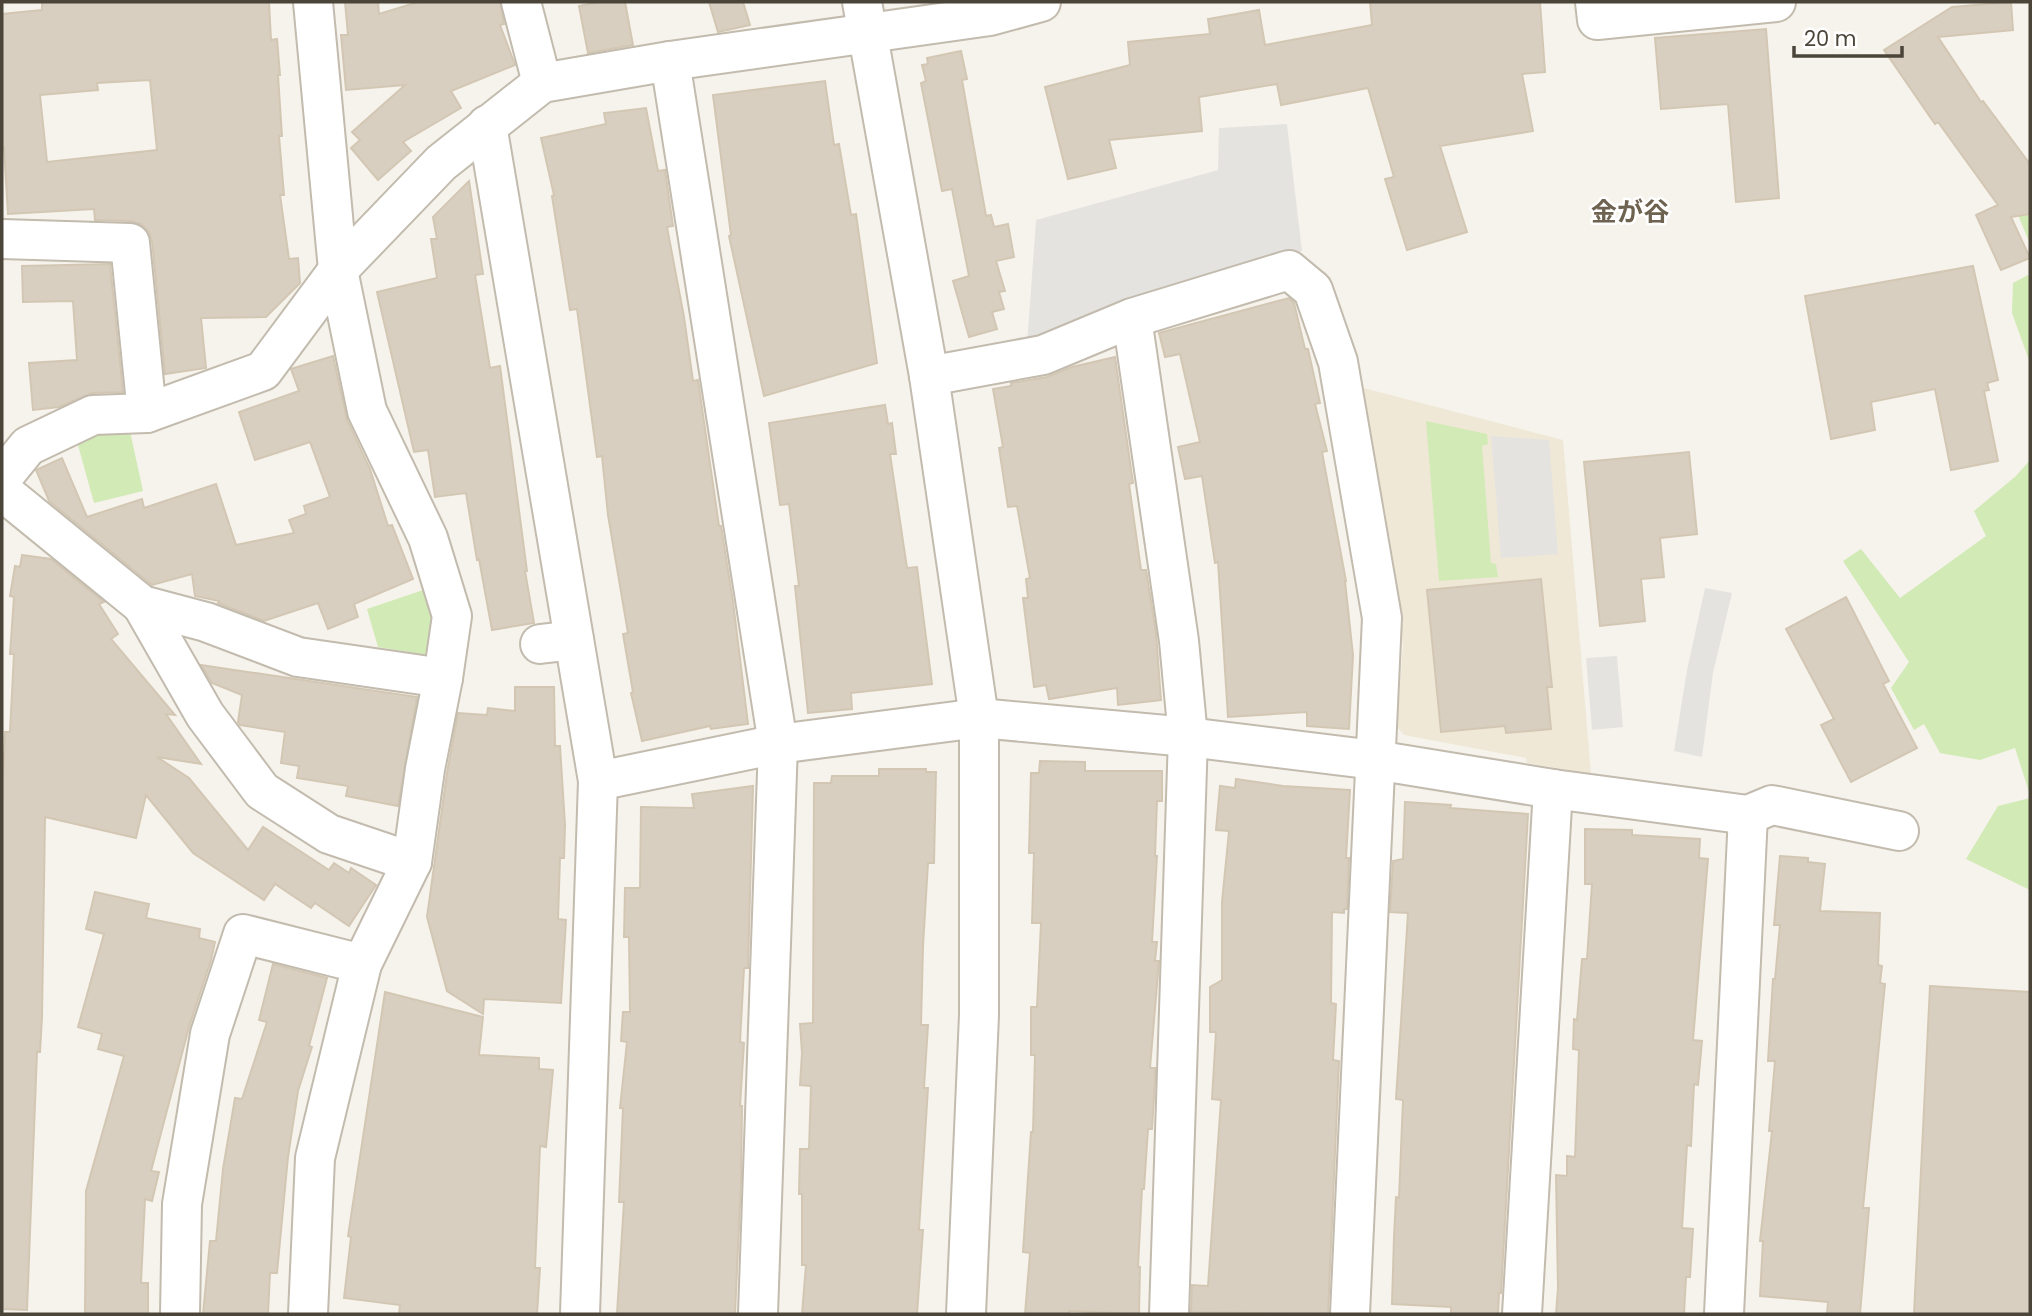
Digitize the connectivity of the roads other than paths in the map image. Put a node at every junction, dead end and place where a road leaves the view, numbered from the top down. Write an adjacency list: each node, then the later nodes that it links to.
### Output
1 (313, 2): 11 (street)
2 (521, 2): 8 (street)
3 (1041, 2): 6 (street)
4 (1595, 2): 5 (street)
5 (1776, 2)
6 (865, 17): 7 (street); 13 (street)
7 (670, 61): 8 (street); 21 (street)
8 (542, 82): 9 (street)
9 (487, 125): 11 (street); 23 (street)
10 (2, 239): 14 (street)
11 (338, 270): 14 (street); 18 (street)
12 (1132, 318): 13 (street); 20 (street); 22 (street)
13 (929, 376): 19 (street)
14 (147, 413): 15 (street)
15 (2, 478)
16 (2, 491): 17 (street)
17 (142, 605): 18 (street); 27 (street)
18 (456, 660): 27 (street)
19 (979, 718): 20 (street); 21 (street); 33 (street)
20 (1188, 737): 22 (street); 34 (street)
21 (778, 744): 23 (street); 32 (street)
22 (1375, 760): 24 (street); 35 (street)
23 (598, 781): 31 (street)
24 (1553, 789): 25 (street); 36 (street)
25 (1748, 815): 26 (street); 37 (street)
26 (1899, 831)
27 (412, 862): 28 (street)
28 (362, 964): 29 (street); 30 (street)
29 (180, 1314)
30 (308, 1314)
31 (580, 1314)
32 (758, 1314)
33 (965, 1314)
34 (1169, 1314)
35 (1350, 1314)
36 (1522, 1314)
37 (1724, 1314)

